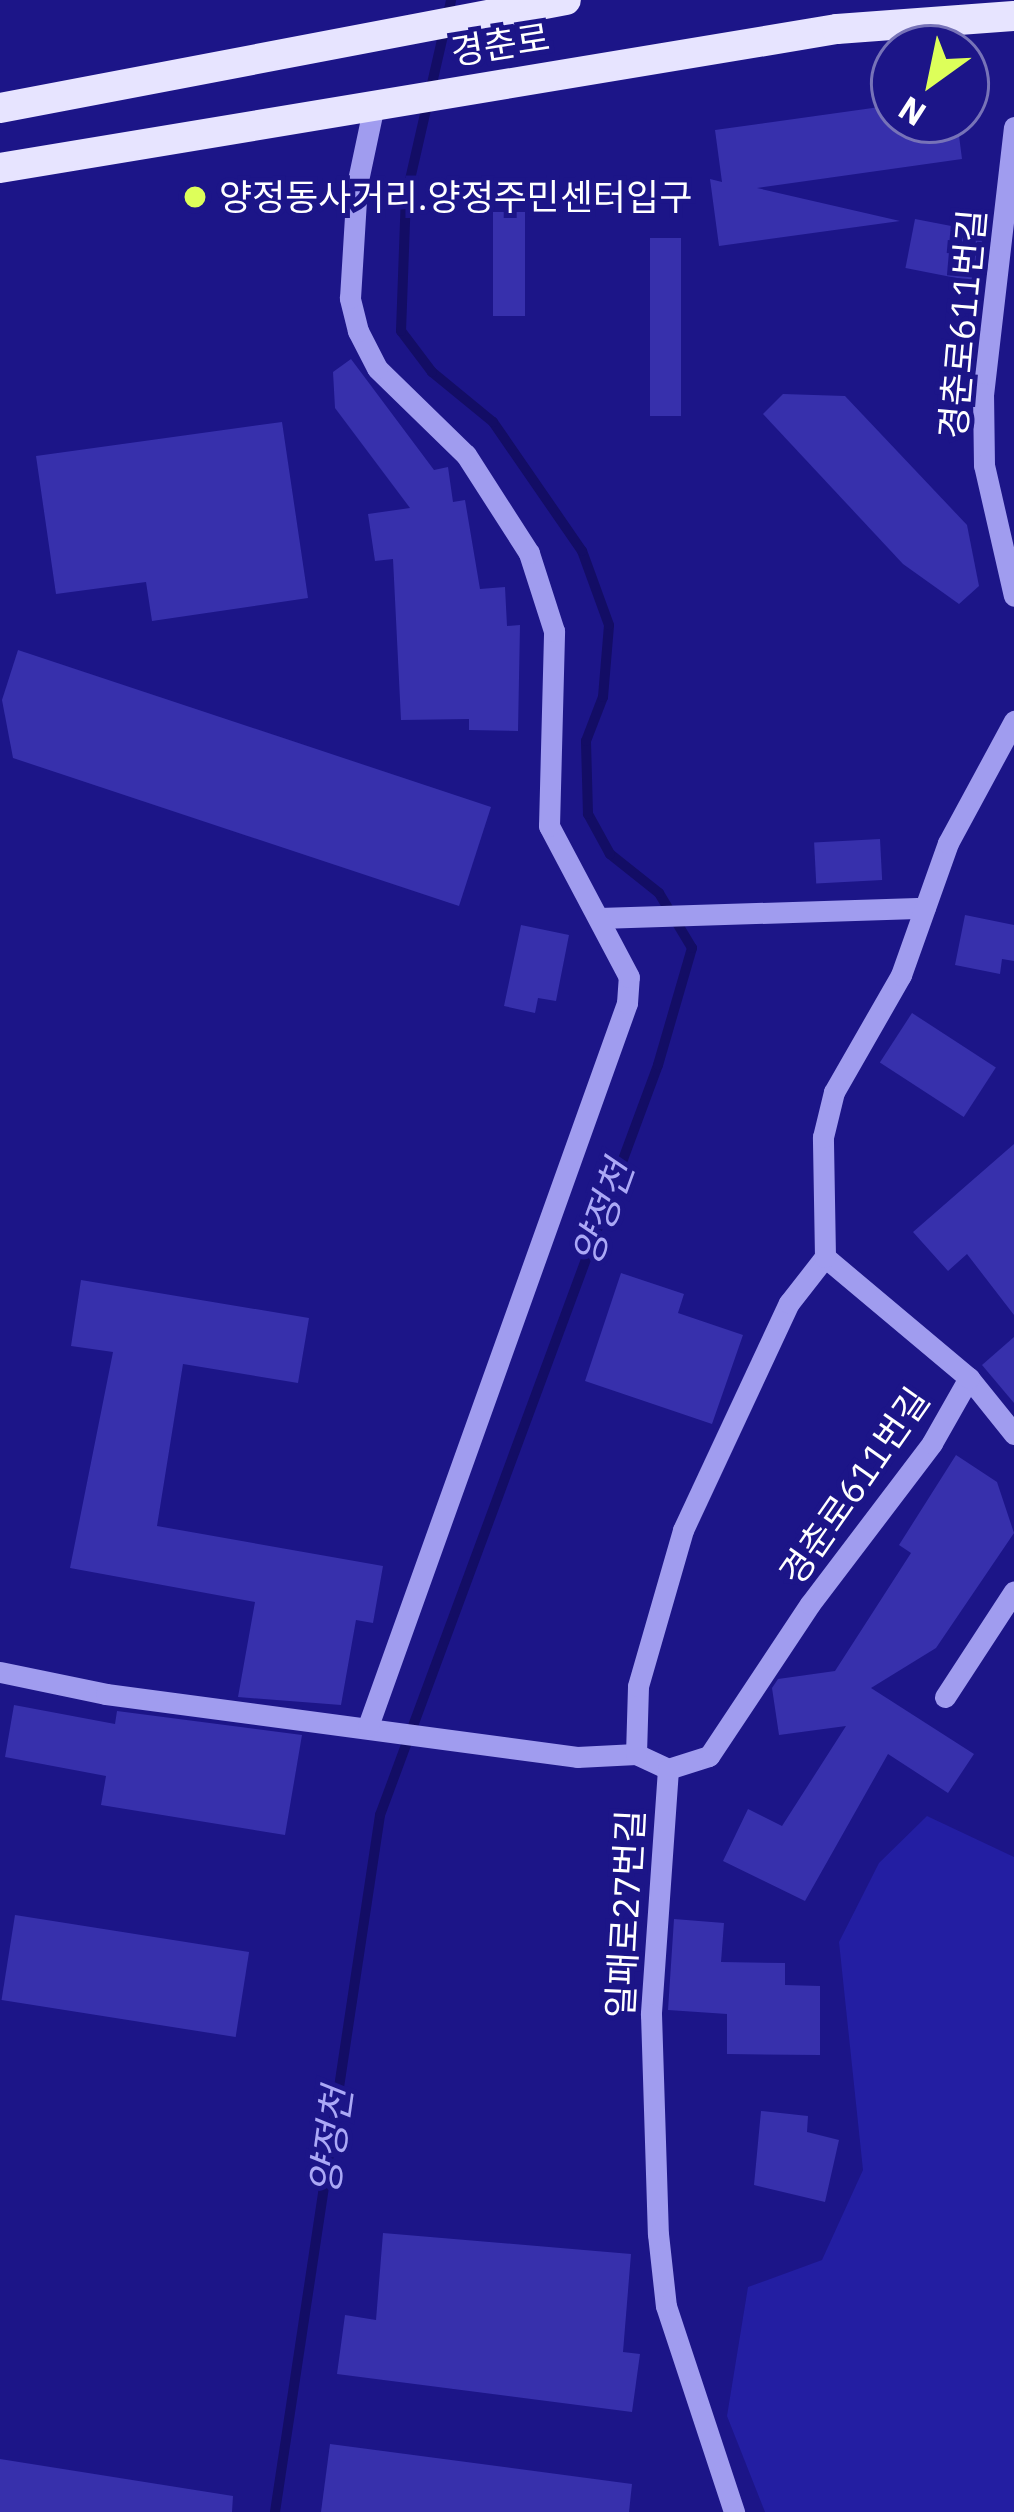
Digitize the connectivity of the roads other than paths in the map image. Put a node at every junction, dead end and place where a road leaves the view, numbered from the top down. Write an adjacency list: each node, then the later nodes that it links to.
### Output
1 (566, 0): 3 (main road, 경춘로)
2 (1014, 16): 5 (main road, 경춘로)
3 (67, 92): 4 (main road); 6 (main road, 경춘로)
4 (0, 96)
5 (384, 103): 8 (main road, 경춘로); 12 (street)
6 (0, 108)
7 (1014, 128): 9 (street, 경춘로611번길)
8 (7, 171)
9 (1014, 596)
10 (1014, 721): 11 (street)
11 (925, 908): 12 (street); 13 (street)
12 (606, 917): 19 (street)
13 (825, 1257): 14 (street, 경춘로611번길); 20 (street)
14 (969, 1378): 15 (street); 21 (street, 경춘로611번길)
15 (1014, 1434)
16 (1014, 1591): 18 (street)
17 (0, 1672): 19 (street, 일패로27번길)
18 (945, 1697)
19 (375, 1726): 20 (street, 일패로27번길)
20 (637, 1754): 21 (street, 일패로27번길)
21 (668, 1768): 22 (street, 일패로27번길)
22 (734, 2512)

